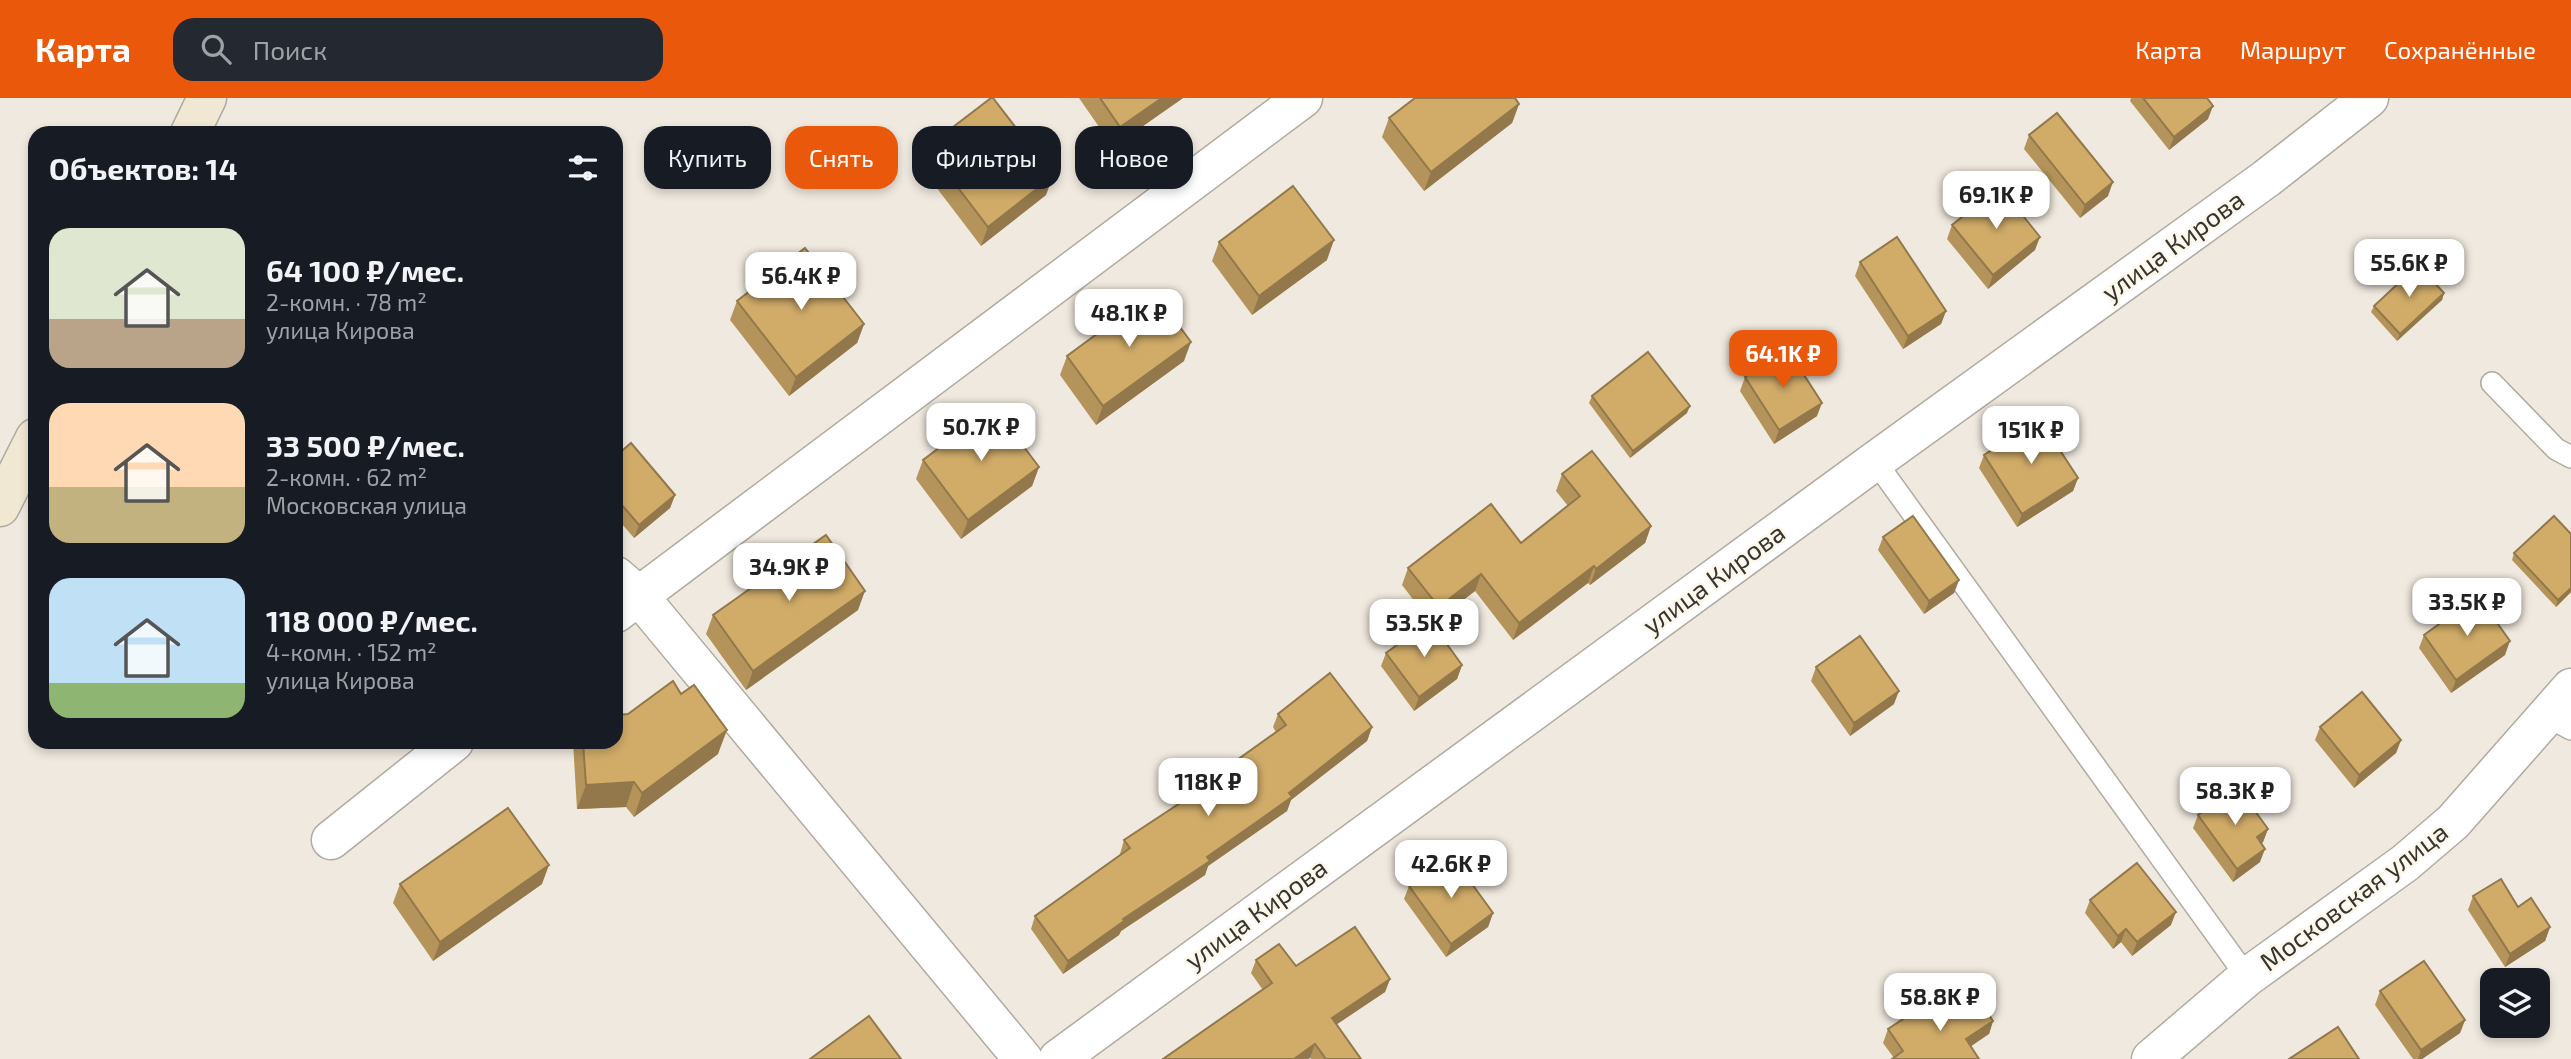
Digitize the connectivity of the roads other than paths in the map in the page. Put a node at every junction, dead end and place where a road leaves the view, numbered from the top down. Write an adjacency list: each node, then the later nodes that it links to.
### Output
1 (207, 98): 4 (main road)
2 (1303, 98): 10 (street)
3 (2369, 98): 8 (street, улица Кирова)
4 (193, 126)
5 (2492, 383): 7 (lane)
6 (28, 452): 9 (main road)
7 (2571, 457)
8 (1875, 461): 14 (lane); 16 (street, улица Кирова)
9 (0, 507)
10 (623, 595): 15 (street)
11 (2563, 711): 14 (street, Московская улица)
12 (445, 749): 13 (street)
13 (331, 840)
14 (2247, 978): 17 (street, Московская улица)
15 (1023, 1059)
16 (1058, 1059)
17 (2151, 1059)

